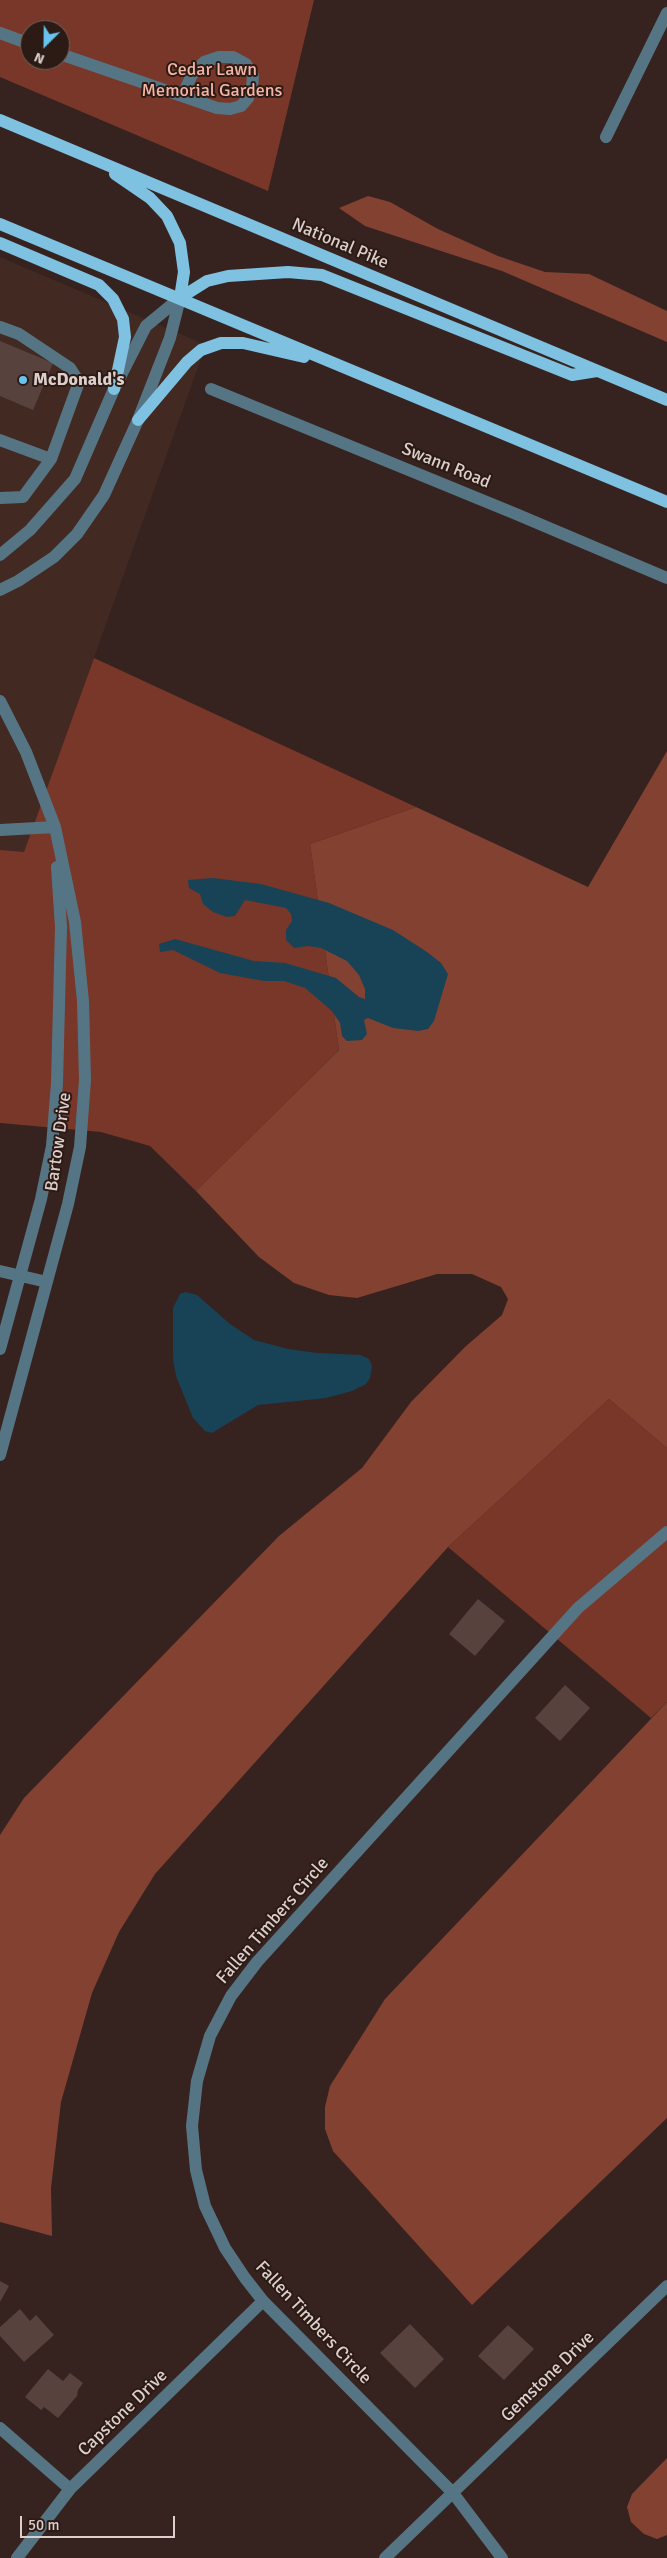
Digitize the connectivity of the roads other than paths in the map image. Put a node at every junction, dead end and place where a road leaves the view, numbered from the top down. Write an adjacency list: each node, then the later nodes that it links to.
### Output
1 (667, 13): 7 (street)
2 (0, 33): 3 (street)
3 (20, 40)
4 (70, 57): 5 (street)
5 (182, 96): 5 (street)
6 (0, 120): 8 (main road, National Pike)
7 (606, 137)
8 (96, 160): 11 (main road); 14 (main road, National Pike)
9 (0, 224): 11 (main road)
10 (0, 243): 15 (main road)
11 (180, 298): 13 (main road); 14 (main road); 15 (street); 18 (street)
12 (0, 327): 20 (street)
13 (337, 365): 18 (main road); 22 (main road)
14 (597, 371): 17 (main road, National Pike)
15 (114, 389): 23 (street)
16 (211, 389): 24 (street, Swann Road)
17 (667, 400)
18 (138, 420): 25 (street)
19 (0, 440): 20 (street)
20 (52, 459): 21 (street)
21 (0, 498)
22 (667, 502)
23 (1, 553)
24 (667, 578)
25 (0, 590)
26 (0, 701): 27 (street, Bartow Drive)
27 (55, 827): 28 (street); 30 (street, Bartow Drive); 31 (street, Bartow Drive)
28 (0, 830)
29 (0, 1271): 30 (street)
30 (20, 1275): 31 (street); 32 (street, Bartow Drive)
31 (47, 1282): 33 (street, Bartow Drive)
32 (0, 1349)
33 (0, 1456)
34 (667, 1532): 36 (street, Fallen Timbers Circle)
35 (667, 2286): 39 (street, Gemstone Drive)
36 (263, 2301): 38 (street, Capstone Drive); 39 (street, Fallen Timbers Circle)
37 (0, 2428): 38 (street)
38 (70, 2490): 40 (street, Capstone Drive)
39 (453, 2493): 41 (street, Gemstone Drive); 42 (street, Fallen Timbers Circle)
40 (17, 2558)
41 (385, 2558)
42 (502, 2558)

